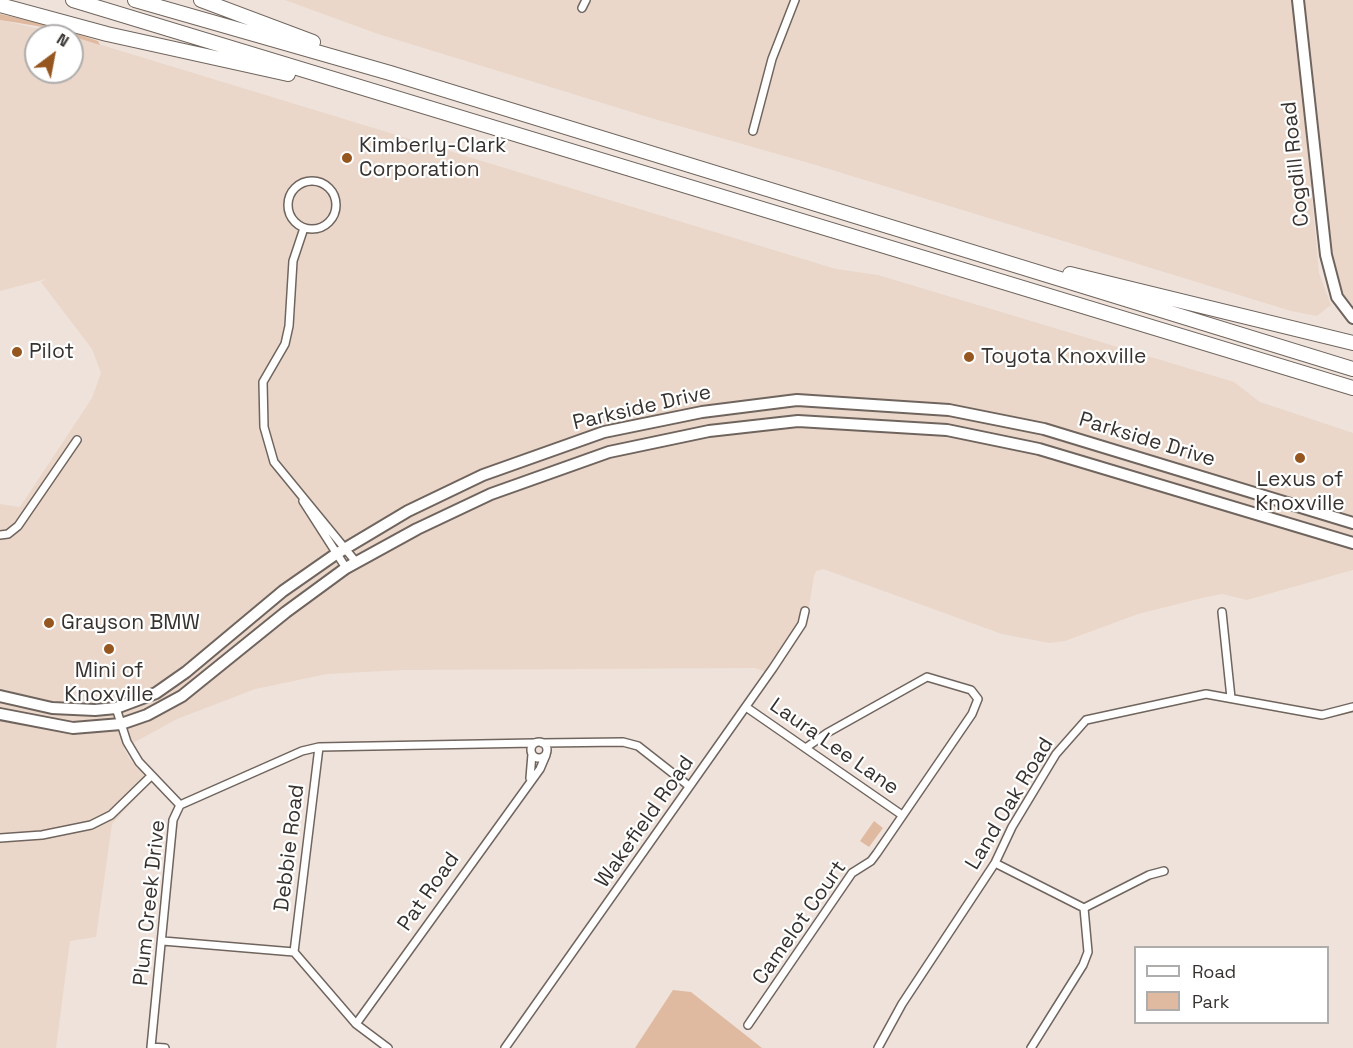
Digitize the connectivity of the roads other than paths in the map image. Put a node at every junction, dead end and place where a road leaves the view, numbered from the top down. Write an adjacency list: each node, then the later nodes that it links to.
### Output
1 (73, 0): 10 (highway)
2 (135, 0): 9 (highway)
3 (201, 0): 9 (highway)
4 (586, 0): 8 (street)
5 (795, 0): 11 (street)
6 (1298, 0): 14 (street, Cogdill Road)
7 (0, 5): 10 (highway)
8 (582, 8)
9 (390, 73): 13 (highway)
10 (404, 102): 17 (highway)
11 (753, 131)
12 (304, 228): 12 (street); 24 (street)
13 (927, 238): 15 (highway); 16 (highway)
14 (1353, 318)
15 (1353, 344)
16 (1353, 369)
17 (1312, 376): 18 (highway); 19 (highway)
18 (1353, 388)
19 (1353, 398)
20 (77, 441): 22 (street)
21 (1353, 523): 24 (street, Parkside Drive)
22 (0, 535)
23 (1353, 543): 25 (street, Parkside Drive)
24 (341, 551): 25 (street); 26 (street); 34 (street, Parkside Drive)
25 (356, 562): 26 (street, Parkside Drive)
26 (346, 568): 37 (street, Parkside Drive)
27 (805, 611): 32 (street, Wakefield Road)
28 (1222, 612): 30 (street)
29 (0, 696): 31 (street, Parkside Drive)
30 (1231, 698): 33 (street, Land Oak Road); 51 (street, Land Oak Road)
31 (42, 705): 34 (street, Parkside Drive); 36 (street)
32 (747, 707): 42 (street, Laura Lee Lane); 47 (street, Wakefield Road)
33 (1353, 707)
34 (116, 708): 37 (street)
35 (0, 714): 36 (street, Parkside Drive)
36 (44, 724): 37 (street, Parkside Drive)
37 (121, 724): 45 (street)
38 (538, 743): 39 (street, Plum Creek Drive); 40 (street, Plum Creek Drive); 43 (street); 44 (street)
39 (562, 744): 44 (street, Plum Creek Drive); 47 (street, Plum Creek Drive)
40 (511, 745): 41 (street, Plum Creek Drive); 43 (street, Plum Creek Drive)
41 (319, 747): 48 (street, Plum Creek Drive); 55 (street, Debbie Road)
42 (807, 747): 49 (street, Laura Lee Lane); 49 (street, Camelot Court)
43 (531, 753): 44 (street, Plum Creek Drive); 46 (street)
44 (546, 753): 46 (street, Pat Road)
45 (151, 776): 48 (street); 50 (street)
46 (530, 780): 56 (street, Pat Road)
47 (689, 786): 60 (street, Wakefield Road)
48 (180, 805): 54 (street, Plum Creek Drive)
49 (902, 815): 57 (street, Camelot Court)
50 (0, 838)
51 (995, 863): 53 (street); 61 (street, Land Oak Road)
52 (1164, 871): 53 (street)
53 (1084, 908): 62 (street)
54 (163, 941): 55 (street); 58 (street, Plum Creek Drive)
55 (294, 952): 56 (street)
56 (356, 1024): 59 (street)
57 (748, 1025)
58 (165, 1048)
59 (388, 1048)
60 (505, 1048)
61 (878, 1048)
62 (1031, 1048)

